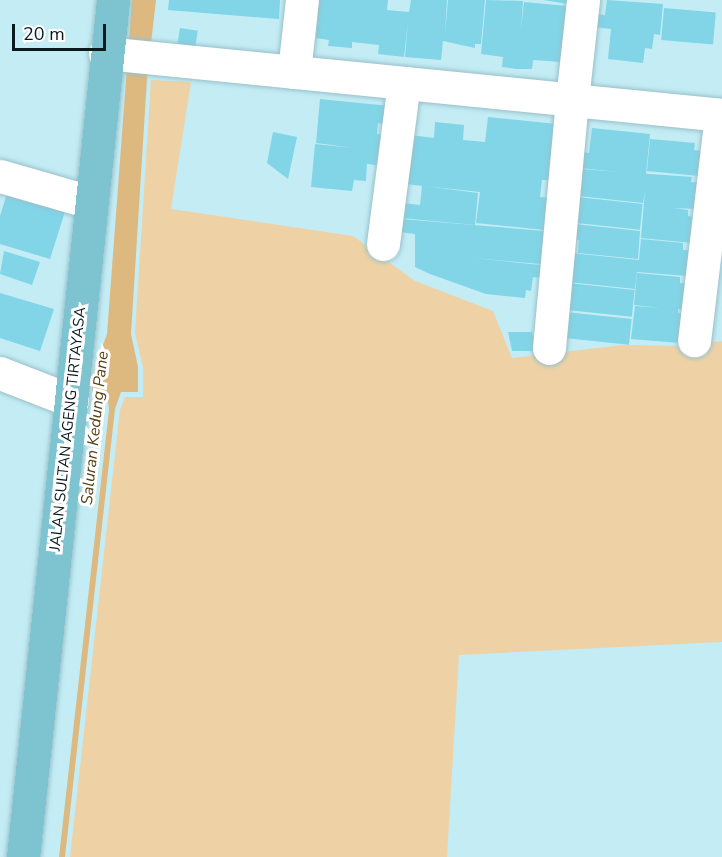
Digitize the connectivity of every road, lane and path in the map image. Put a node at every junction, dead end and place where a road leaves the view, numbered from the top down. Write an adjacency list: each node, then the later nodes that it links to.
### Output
1 (113, 0): 4 (main road, JALAN SULTAN AGENG TIRTAYASA)
2 (302, 0): 5 (street)
3 (583, 0): 7 (street)
4 (114, 54): 5 (street); 10 (main road, JALAN SULTAN AGENG TIRTAYASA)
5 (294, 72): 6 (street)
6 (404, 83): 7 (street); 11 (street)
7 (572, 100): 8 (street); 13 (street)
8 (721, 110): 12 (street)
9 (0, 176): 10 (street)
10 (90, 202): 15 (main road, JALAN SULTAN AGENG TIRTAYASA)
11 (383, 244)
12 (694, 340)
13 (549, 348)
14 (0, 373): 15 (street)
15 (72, 401): 16 (main road, JALAN SULTAN AGENG TIRTAYASA)
16 (23, 857)

